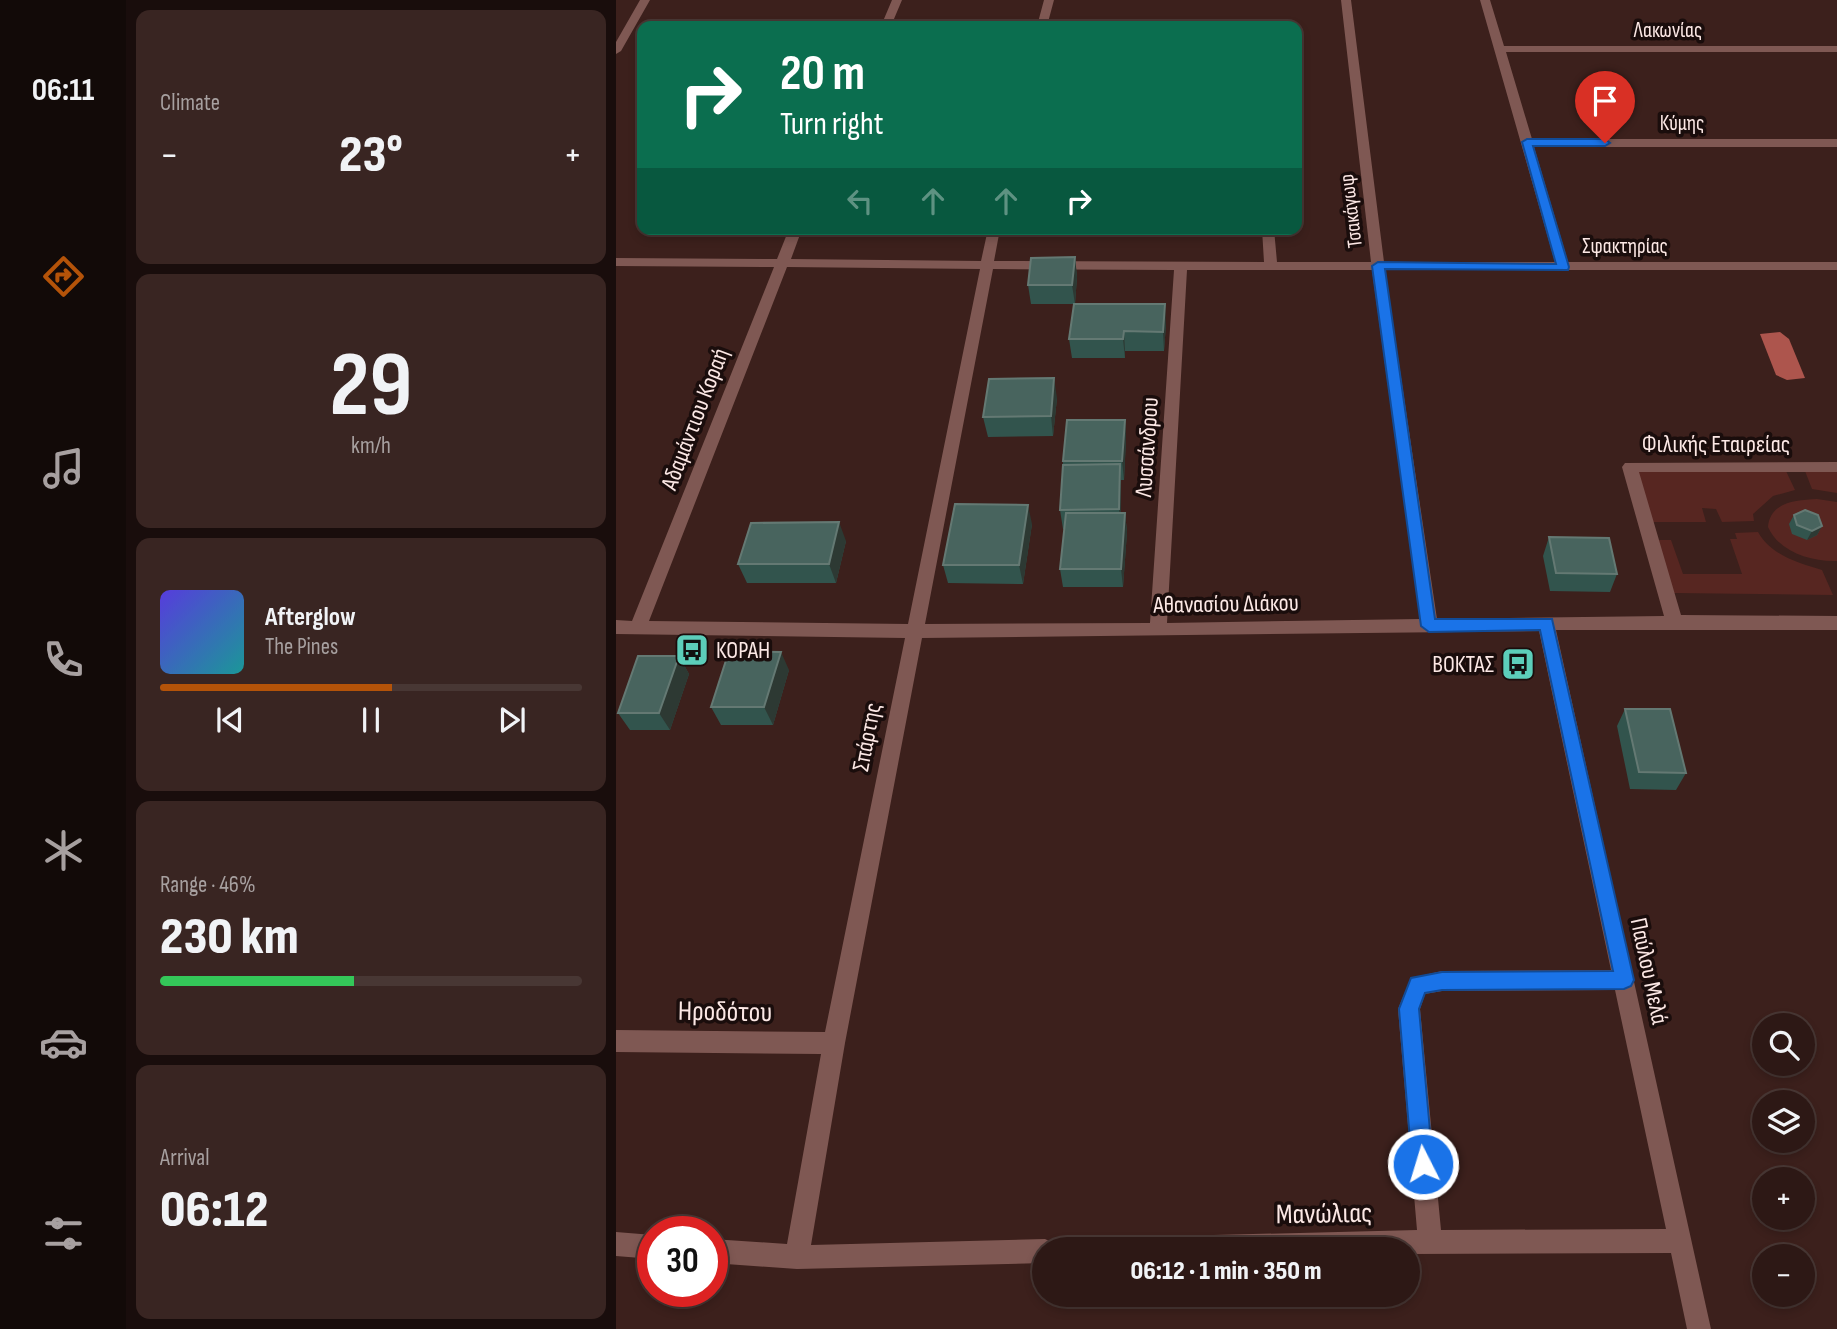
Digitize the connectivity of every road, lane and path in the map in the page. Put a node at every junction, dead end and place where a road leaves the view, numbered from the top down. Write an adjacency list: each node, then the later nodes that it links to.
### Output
1 (645, 0): 10 (street)
2 (897, 0): 6 (street)
3 (1049, 0): 7 (street)
4 (1346, 0): 21 (street, Τσακάγωφ)
5 (1485, 0): 8 (street)
6 (888, 21)
7 (1043, 21)
8 (1499, 49): 9 (street, Λακωνίας); 11 (street)
9 (1837, 49)
10 (616, 51)
11 (1527, 142): 12 (street, Κύμης); 23 (street)
12 (1837, 143)
13 (793, 235): 17 (street, Αδαμάντιου Κοραή)
14 (993, 235): 18 (street, Σπάρτης)
15 (1268, 235): 19 (street)
16 (616, 262): 17 (street, Σφακτηρίας)
17 (781, 264): 18 (street, Σφακτηρίας); 30 (street, Αδαμάντιου Κοραή)
18 (986, 265): 20 (street, Σφακτηρίας); 32 (street, Σπάρτης)
19 (1271, 265): 20 (street, Σφακτηρίας); 21 (street, Σφακτηρίας)
20 (1181, 266): 31 (street, Λυσσάνδρου)
21 (1378, 266): 23 (street, Σφακτηρίας); 28 (street, Τσακάγωφ)
22 (1837, 266): 23 (street, Σφακτηρίας)
23 (1563, 267)
24 (1837, 467): 25 (street, Φιλικής Εταιρείας)
25 (1674, 622): 26 (street, Αθανασίου Διάκου); 27 (street, Αθανασίου Διάκου)
26 (1837, 623)
27 (1546, 624): 28 (street, Αθανασίου Διάκου); 33 (street, Παύλου Μελά)
28 (1429, 626): 31 (street, Αθανασίου Διάκου)
29 (616, 627): 30 (street, Αθανασίου Διάκου)
30 (638, 627): 32 (street, Αθανασίου Διάκου)
31 (1158, 630): 32 (street, Αθανασίου Διάκου)
32 (915, 631): 35 (street, Σπάρτης)
33 (1624, 980): 36 (street, Παύλου Μελά); 38 (street)
34 (616, 1041): 35 (street, Ηροδότου)
35 (834, 1043): 43 (street, Σπάρτης)
36 (1680, 1241): 38 (street, Μανώλιας); 44 (street, Παύλου Μελά)
37 (1420, 1242): 38 (street, Μανώλιας)
38 (1430, 1242)
39 (616, 1244): 40 (street)
40 (637, 1246)
41 (1032, 1251): 43 (street)
42 (728, 1252): 43 (street)
43 (797, 1256)
44 (1699, 1329)

